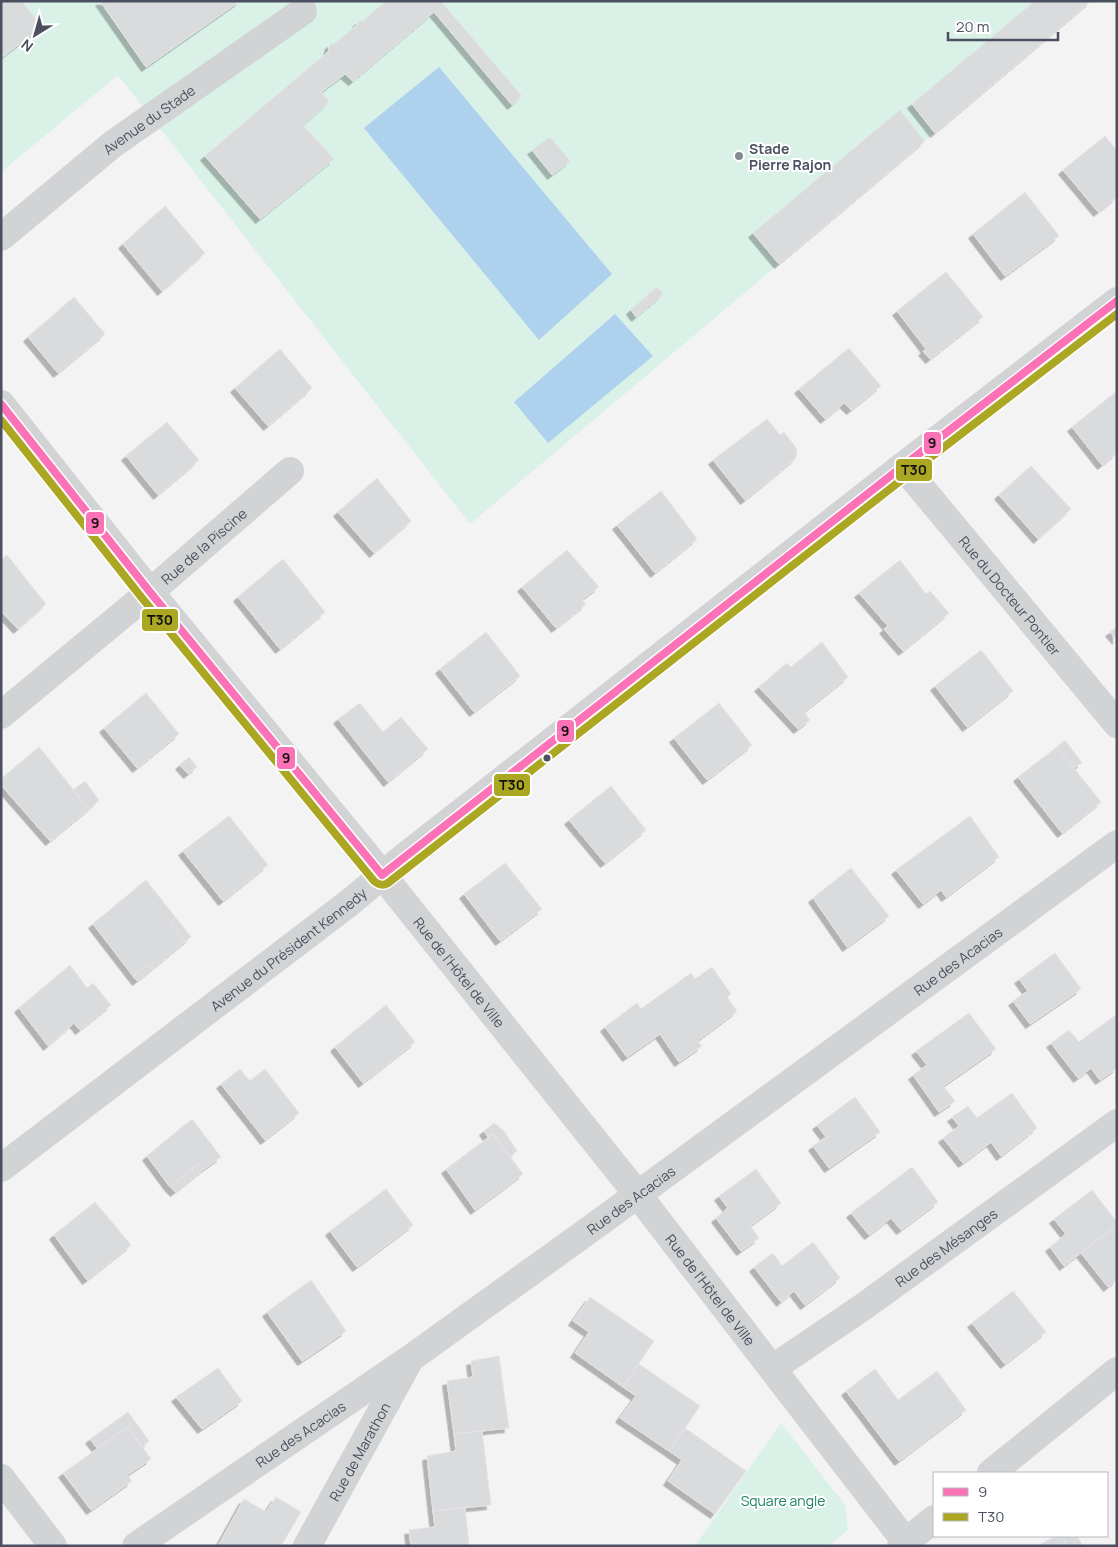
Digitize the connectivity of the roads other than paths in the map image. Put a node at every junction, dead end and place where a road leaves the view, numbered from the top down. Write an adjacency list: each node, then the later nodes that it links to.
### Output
1 (303, 11): 2 (street, Avenue du Stade)
2 (1, 237)
3 (1117, 301): 5 (street, Avenue du Président Kennedy)
4 (1, 404): 7 (street, Rue de l'Hôtel de Ville)
5 (903, 466): 9 (street, Rue du Docteur Pontier); 11 (street, Avenue du Président Kennedy)
6 (290, 471): 7 (street, Rue de la Piscine)
7 (150, 592): 8 (street, Rue de la Piscine); 11 (street, Rue de l'Hôtel de Ville)
8 (1, 714)
9 (1117, 724)
10 (1117, 844): 14 (street, Rue des Acacias)
11 (382, 875): 13 (street, Avenue du Président Kennedy); 14 (street, Rue de l'Hôtel de Ville)
12 (1117, 1123): 16 (street, Rue des Mésanges)
13 (1, 1168)
14 (638, 1195): 15 (street, Rue des Acacias); 16 (street, Rue de l'Hôtel de Ville)
15 (411, 1358): 23 (street, Rue des Acacias); 24 (street, Rue de Marathon)
16 (773, 1368): 21 (street, Rue de l'Hôtel de Ville)
17 (1117, 1370): 18 (street)
18 (992, 1472)
19 (1, 1478): 22 (street)
20 (933, 1520): 21 (street)
21 (906, 1544)
22 (53, 1546)
23 (136, 1546)
24 (307, 1546)

